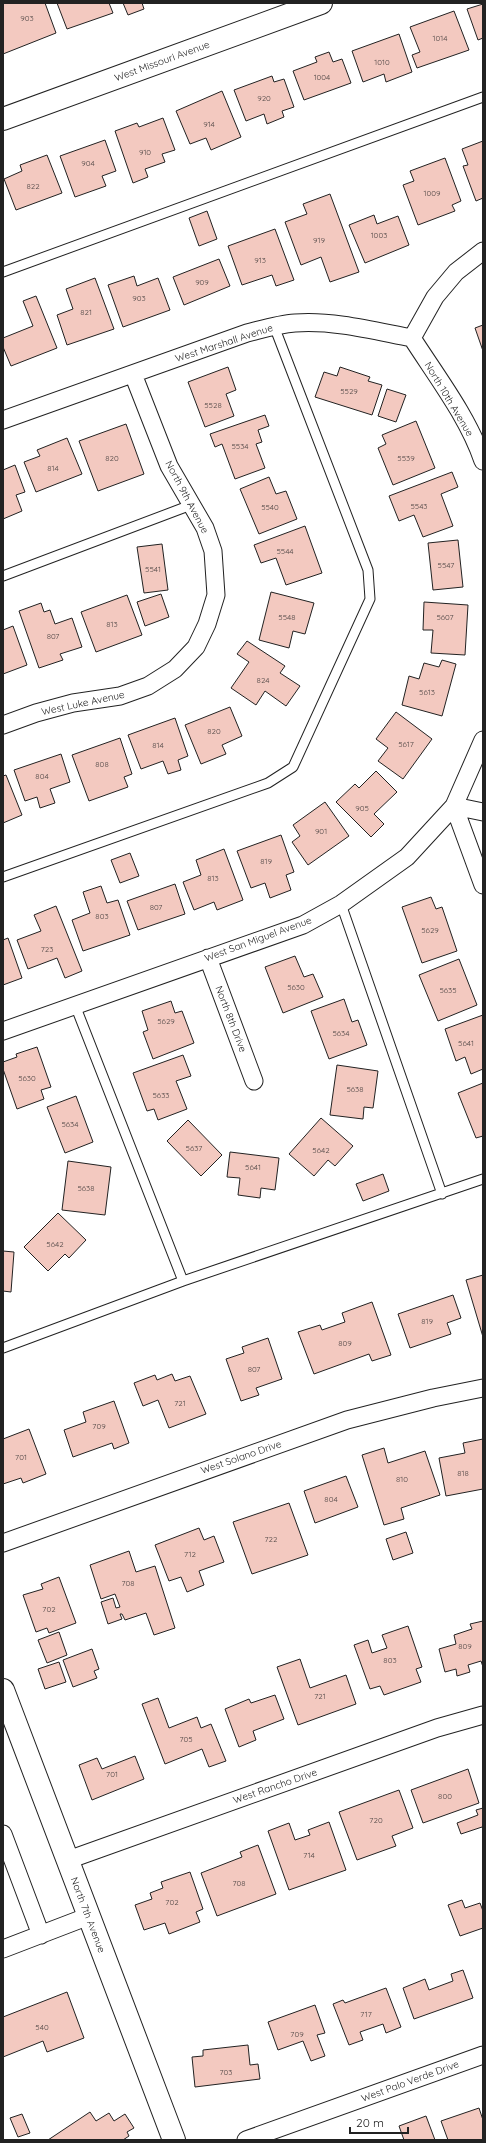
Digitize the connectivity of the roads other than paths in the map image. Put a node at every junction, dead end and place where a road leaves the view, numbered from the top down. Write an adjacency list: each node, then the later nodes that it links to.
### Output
1 (322, 3): 3 (main road, West Missouri Avenue)
2 (483, 97): 5 (lane)
3 (3, 119)
4 (483, 251): 7 (street)
5 (3, 272)
6 (274, 326): 7 (street, West Marshall Avenue); 8 (street, West Marshall Avenue); 18 (lane)
7 (412, 338): 10 (street, North 10th Avenue)
8 (133, 374): 9 (street, West Marshall Avenue); 11 (street, North 9th Avenue)
9 (3, 420)
10 (483, 461)
11 (192, 505): 12 (lane); 13 (street, North 9th Avenue)
12 (3, 576)
13 (207, 624): 14 (street, West Luke Avenue)
14 (3, 725)
15 (483, 740): 16 (street)
16 (454, 806): 17 (street); 19 (street); 20 (street, West San Miguel Avenue)
17 (483, 812)
18 (3, 877)
19 (483, 886)
20 (341, 904): 21 (street, West San Miguel Avenue); 26 (lane)
21 (208, 958): 22 (street, West San Miguel Avenue); 24 (street, North 8th Drive)
22 (75, 1005): 23 (street, West San Miguel Avenue); 27 (lane)
23 (3, 1031)
24 (254, 1081)
25 (483, 1179): 26 (lane)
26 (442, 1194): 27 (lane)
27 (183, 1281): 28 (lane)
28 (3, 1348)
29 (483, 1388): 30 (street, West Solano Drive)
30 (3, 1543)
31 (3, 1690): 34 (main road, North 7th Avenue)
32 (483, 1715): 34 (street, West Rancho Drive)
33 (3, 1834): 36 (street)
34 (68, 1860): 35 (main road, North 7th Avenue)
35 (89, 1916): 36 (street); 39 (main road, North 7th Avenue)
36 (40, 1935): 37 (street)
37 (3, 1949)
38 (483, 2054): 40 (street, West Palo Verde Drive)
39 (174, 2140)
40 (246, 2140)

